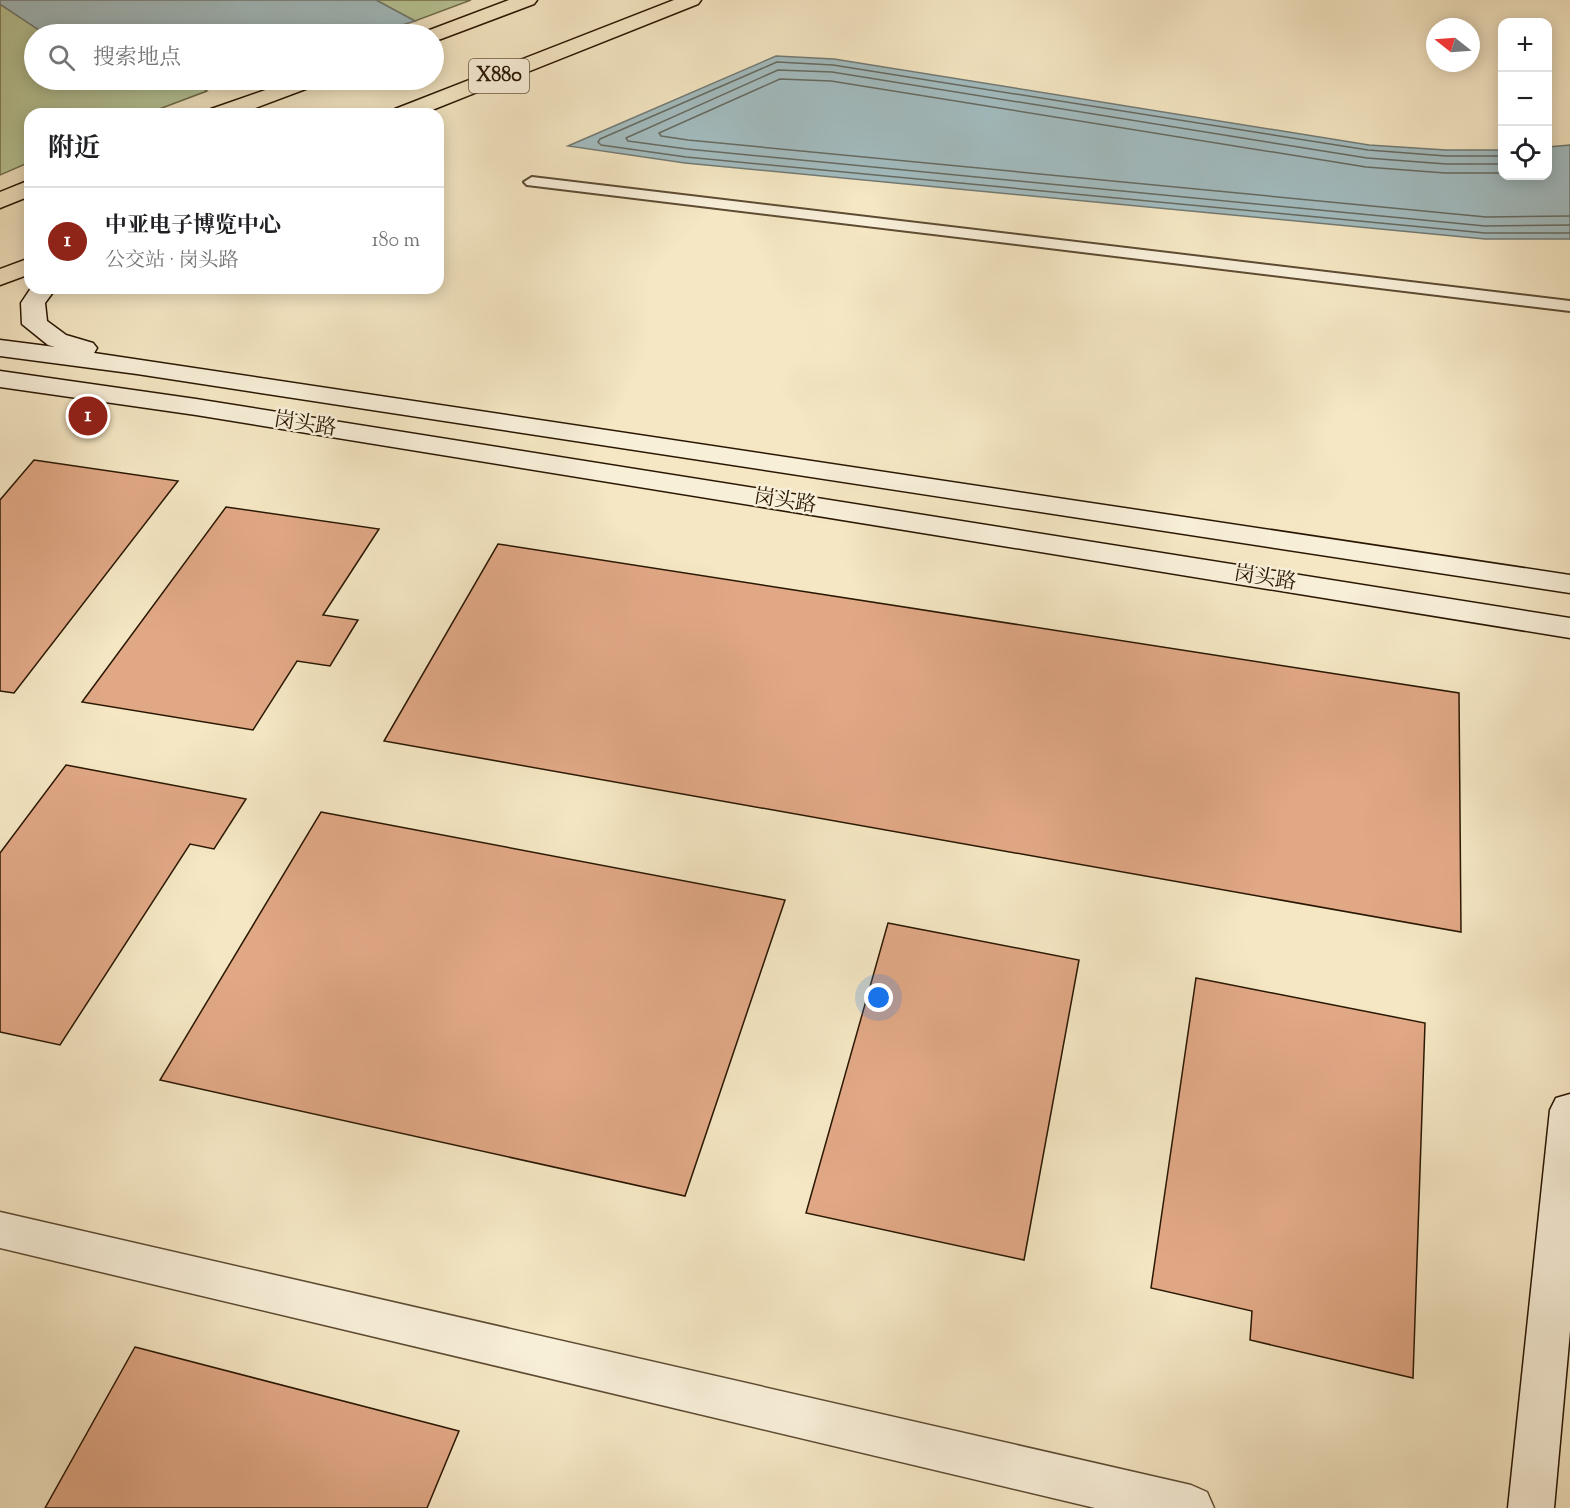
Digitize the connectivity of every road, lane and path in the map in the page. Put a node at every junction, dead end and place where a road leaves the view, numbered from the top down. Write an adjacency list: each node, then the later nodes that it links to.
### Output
1 (527, 0): 3 (main road)
2 (691, 0): 6 (main road, X880)
3 (444, 30)
4 (284, 90): 5 (main road)
5 (235, 108)
6 (418, 108)
7 (532, 182): 13 (lane)
8 (24, 190): 9 (main road)
9 (0, 201)
10 (24, 268): 11 (main road)
11 (0, 278)
12 (40, 294): 15 (street)
13 (1570, 306)
14 (0, 348): 15 (street, 岗头路)
15 (137, 366): 17 (street, 岗头路)
16 (0, 379): 18 (street, 岗头路)
17 (1570, 584)
18 (1570, 628)
19 (1570, 1110): 22 (street)
20 (0, 1230): 21 (street)
21 (1191, 1508)
22 (1531, 1508)

